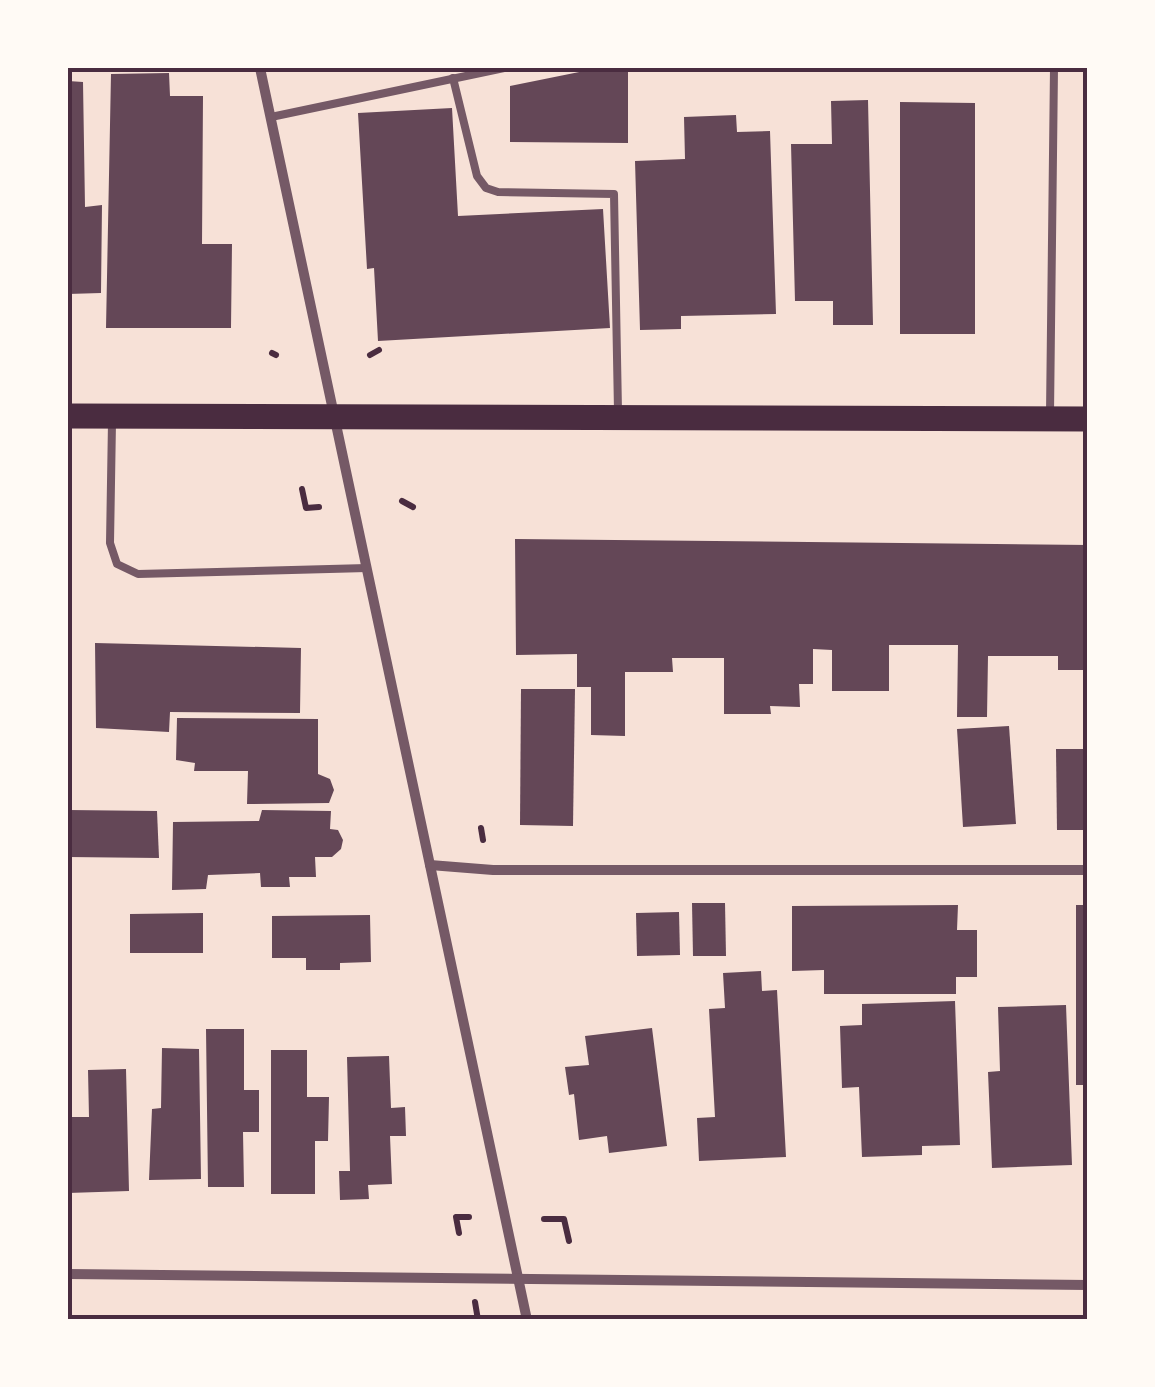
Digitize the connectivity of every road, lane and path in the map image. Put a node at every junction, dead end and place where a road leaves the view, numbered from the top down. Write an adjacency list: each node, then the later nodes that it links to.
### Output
1 (260, 68): 5 (street)
2 (504, 68): 4 (lane)
3 (1054, 68): 12 (lane)
4 (453, 78): 5 (lane); 11 (lane)
5 (270, 117): 10 (street)
6 (378, 350): 7 (path)
7 (370, 355)
8 (68, 416): 9 (main road)
9 (112, 416): 10 (main road); 18 (lane)
10 (335, 417): 11 (main road); 18 (street)
11 (618, 418): 12 (main road)
12 (1050, 418): 13 (main road)
13 (1088, 419)
14 (302, 489): 16 (path)
15 (402, 501): 17 (path)
16 (320, 506)
17 (413, 507)
18 (366, 568): 21 (street)
19 (481, 828): 20 (path)
20 (483, 840)
21 (430, 865): 22 (street); 28 (street)
22 (1088, 870)
23 (469, 1217): 25 (path)
24 (544, 1219): 26 (path)
25 (459, 1233)
26 (569, 1240)
27 (68, 1274): 28 (street)
28 (518, 1279): 29 (street); 32 (street)
29 (1088, 1285)
30 (474, 1301): 31 (path)
31 (478, 1320)
32 (527, 1320)

